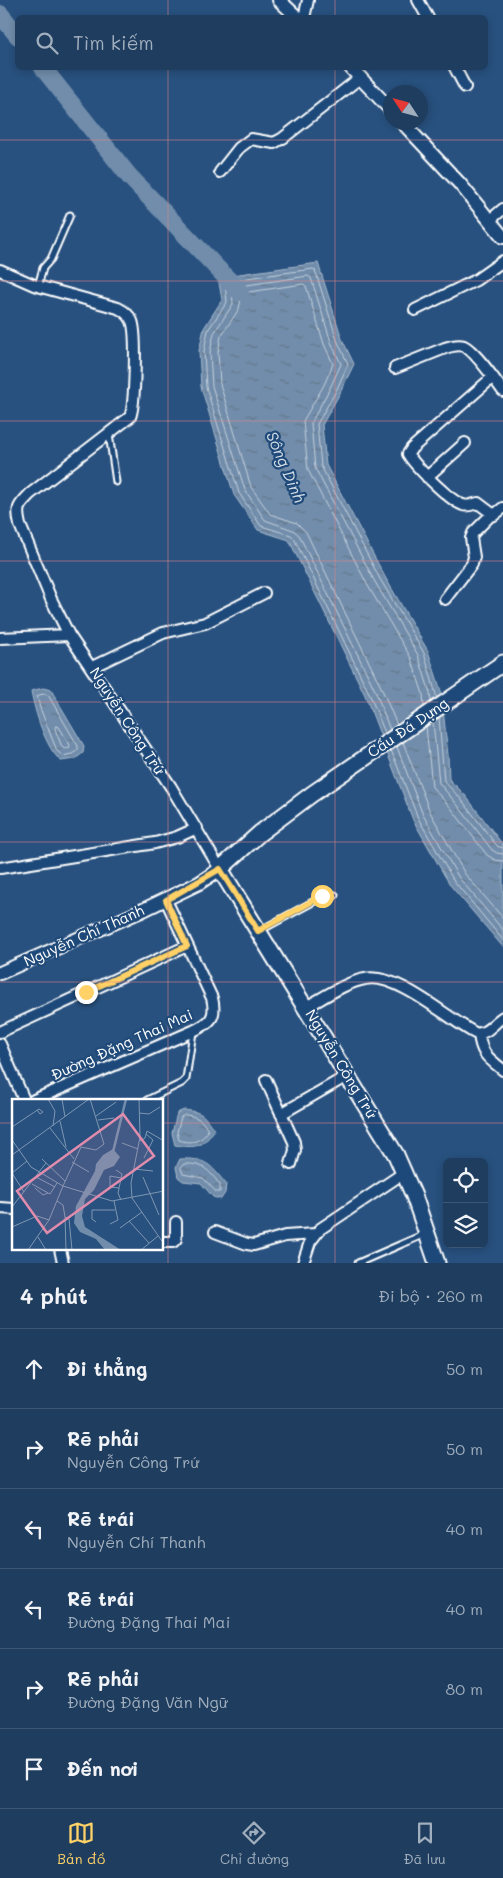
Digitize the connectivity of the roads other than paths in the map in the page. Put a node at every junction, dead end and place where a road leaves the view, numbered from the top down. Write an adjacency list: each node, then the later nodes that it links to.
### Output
1 (279, 0): 4 (street)
2 (308, 0): 5 (street)
3 (418, 0): 6 (street)
4 (295, 15)
5 (305, 15)
6 (426, 15)
7 (353, 70): 9 (street)
8 (456, 70): 10 (street)
9 (361, 77): 11 (street); 13 (street)
10 (465, 87)
11 (383, 101)
12 (409, 130): 16 (street)
13 (220, 172)
14 (503, 209): 16 (street)
15 (70, 215): 20 (lane)
16 (490, 220): 17 (street)
17 (503, 237)
18 (503, 261): 21 (street)
19 (0, 270): 20 (street, Nguyễn Công Trứ)
20 (38, 286): 25 (street, Nguyễn Công Trứ)
21 (415, 310)
22 (395, 368): 23 (street)
23 (492, 377): 24 (street); 27 (street)
24 (503, 391)
25 (109, 433): 28 (lane); 33 (street, Nguyễn Công Trứ)
26 (465, 442): 27 (street)
27 (427, 477): 30 (street)
28 (116, 482)
29 (503, 508): 30 (street)
30 (492, 514): 32 (street)
31 (264, 592): 36 (street)
32 (445, 599)
33 (70, 635): 34 (street); 36 (street, Nguyễn Công Trứ)
34 (0, 638)
35 (503, 663): 37 (main road, Cầu Đá Dựng)
36 (92, 667): 38 (street, Nguyễn Công Trứ)
37 (312, 794): 40 (main road, Nguyễn Chí Thanh)
38 (197, 828): 39 (street); 40 (street, Nguyễn Công Trứ)
39 (0, 868)
40 (220, 869): 42 (street, Nguyễn Chí Thanh); 43 (main road, Nguyễn Công Trứ)
41 (336, 895): 43 (lane)
42 (166, 900): 44 (street, Đường Đặng Thai Mai); 45 (street, Nguyễn Chí Thanh)
43 (258, 931): 46 (main road, Nguyễn Công Trứ)
44 (187, 946): 48 (street, Đường Đặng Thai Mai); 49 (street)
45 (0, 973)
46 (306, 1007): 50 (street); 53 (main road, Nguyễn Công Trứ)
47 (503, 1017): 50 (street)
48 (193, 1031): 56 (street, Đường Đặng Thai Mai); 57 (lane)
49 (0, 1032)
50 (479, 1034): 52 (street)
51 (0, 1044): 55 (street)
52 (503, 1070)
53 (347, 1076): 58 (street); 60 (main road, Nguyễn Công Trứ)
54 (266, 1080): 58 (street)
55 (24, 1099)
56 (36, 1099)
57 (149, 1099)
58 (281, 1114): 59 (street)
59 (291, 1164)
60 (405, 1172): 63 (main road, Nguyễn Công Trứ); 64 (street)
61 (176, 1222): 65 (street)
62 (215, 1232): 64 (street)
63 (428, 1233): 69 (lane); 70 (main road, Nguyễn Công Trứ)
64 (315, 1234): 68 (street)
65 (164, 1242)
66 (60, 1250): 67 (street)
67 (63, 1263)
68 (303, 1263)
69 (358, 1263)
70 (437, 1263)

